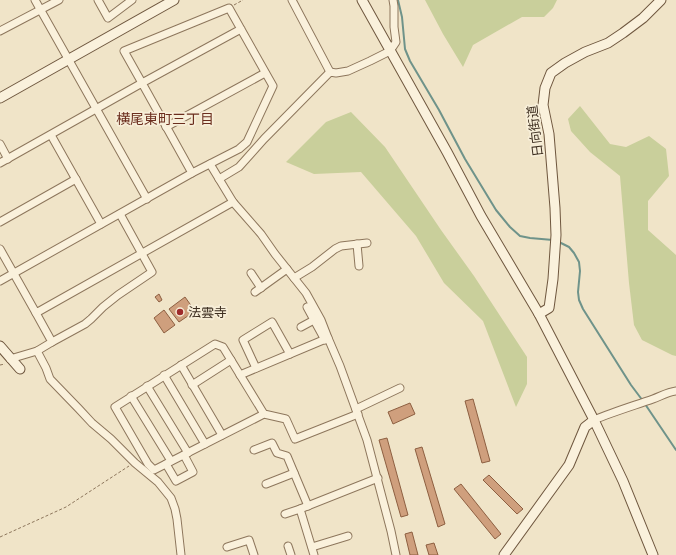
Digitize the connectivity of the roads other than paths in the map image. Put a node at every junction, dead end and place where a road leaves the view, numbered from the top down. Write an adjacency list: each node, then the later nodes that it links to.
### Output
1 (35, 0): 10 (street)
2 (59, 0): 10 (street)
3 (98, 0): 4 (street)
4 (132, 0)
5 (174, 0): 14 (street)
6 (292, 0): 15 (street)
7 (362, 0): 13 (street)
8 (393, 0): 13 (street)
9 (661, 0): 46 (street, 日向街道)
10 (40, 9): 12 (street); 14 (street)
11 (241, 29): 16 (street); 17 (street); 17 (street)
12 (0, 31)
13 (390, 51): 15 (street); 46 (street)
14 (68, 59): 18 (street); 19 (street)
15 (330, 72): 28 (street)
16 (265, 73): 20 (street); 25 (street)
17 (142, 84): 19 (street); 20 (street)
18 (0, 98)
19 (96, 109): 21 (street); 29 (street)
20 (166, 127): 26 (street)
21 (51, 135): 23 (street); 27 (street)
22 (0, 144): 23 (street)
23 (8, 159): 24 (street)
24 (0, 163)
25 (210, 164): 26 (street); 28 (street)
26 (192, 174): 29 (street)
27 (76, 179): 32 (street); 33 (street)
28 (219, 179): 30 (street)
29 (147, 199): 31 (street)
30 (233, 202): 37 (street); 39 (street)
31 (120, 214): 33 (street); 37 (street)
32 (0, 222)
33 (101, 224): 40 (street)
34 (367, 243): 35 (street)
35 (356, 244): 38 (street); 42 (street)
36 (0, 249): 40 (street)
37 (142, 254): 45 (street); 50 (street)
38 (359, 266)
39 (287, 269): 41 (street); 42 (street)
40 (14, 273): 43 (street); 45 (street)
41 (251, 273)
42 (294, 278): 49 (street)
43 (0, 280)
44 (307, 307): 47 (street)
45 (36, 313): 50 (street)
46 (539, 314): 68 (street)
47 (314, 320): 48 (street); 49 (street)
48 (301, 327)
49 (326, 339): 53 (street); 66 (street)
50 (52, 342): 52 (street)
51 (0, 346): 54 (street)
52 (37, 351): 54 (street); 84 (street)
53 (290, 354): 57 (street); 57 (street)
54 (10, 359): 58 (street)
55 (231, 360): 56 (street); 60 (street); 61 (street)
56 (181, 364): 59 (street); 61 (street)
57 (256, 368): 60 (street)
58 (20, 369)
59 (164, 375): 62 (street); 70 (street)
60 (240, 375): 67 (street)
61 (192, 385): 69 (street)
62 (147, 386): 65 (street); 72 (street)
63 (400, 388): 66 (street)
64 (676, 391): 68 (street)
65 (131, 396): 73 (street); 73 (street)
66 (357, 412): 67 (street); 75 (street)
67 (264, 414): 69 (street)
68 (594, 420): 89 (street); 90 (street)
69 (222, 435): 70 (street)
70 (205, 444): 72 (street)
71 (254, 450): 74 (street)
72 (186, 454): 73 (street); 73 (street)
73 (168, 462)
74 (294, 473): 76 (street); 77 (street)
75 (378, 478): 77 (street); 88 (street)
76 (266, 484)
77 (308, 506): 78 (street)
78 (300, 509): 79 (street); 83 (street)
79 (285, 514)
80 (348, 536): 83 (street)
81 (288, 546): 86 (street)
82 (227, 547): 85 (street)
83 (312, 547): 87 (street)
84 (182, 555)
85 (254, 555)
86 (291, 555)
87 (314, 555)
88 (396, 555)
89 (504, 555)
90 (653, 555)

